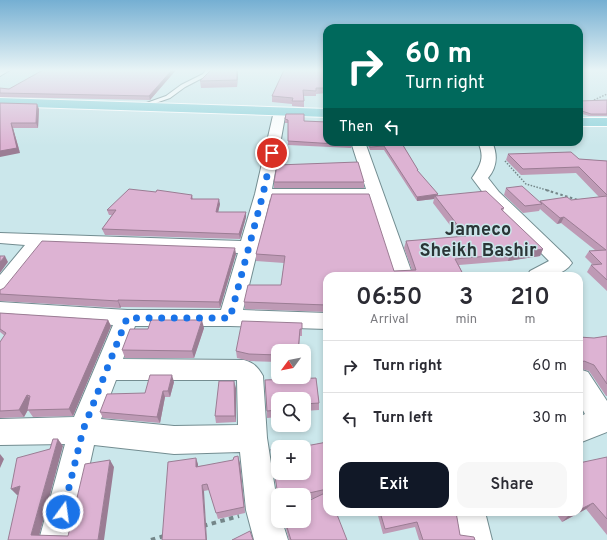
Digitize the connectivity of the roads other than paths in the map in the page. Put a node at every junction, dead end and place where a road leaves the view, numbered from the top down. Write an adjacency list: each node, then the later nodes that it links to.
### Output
1 (170, 95): 3 (lane)
2 (0, 102): 3 (main road)
3 (141, 106): 4 (main road)
4 (280, 111): 5 (main road); 10 (street)
5 (323, 113)
6 (583, 122): 7 (main road)
7 (606, 122)
8 (359, 146): 11 (street)
9 (488, 146): 16 (street)
10 (263, 194): 11 (street); 14 (street)
11 (375, 194): 15 (street)
12 (0, 238): 13 (street)
13 (40, 239): 14 (street); 17 (street)
14 (248, 246): 20 (street)
15 (402, 272)
16 (544, 272)
17 (0, 289)
18 (0, 310): 19 (street)
19 (127, 318): 20 (street); 22 (street)
20 (230, 318): 21 (street)
21 (323, 321)
22 (107, 369): 25 (street); 27 (street)
23 (583, 386): 24 (street)
24 (583, 428)
25 (83, 430): 26 (street); 27 (street); 29 (street)
26 (0, 432)
27 (253, 438): 30 (street)
28 (470, 516): 31 (street)
29 (56, 540)
30 (271, 540)
31 (475, 540)

